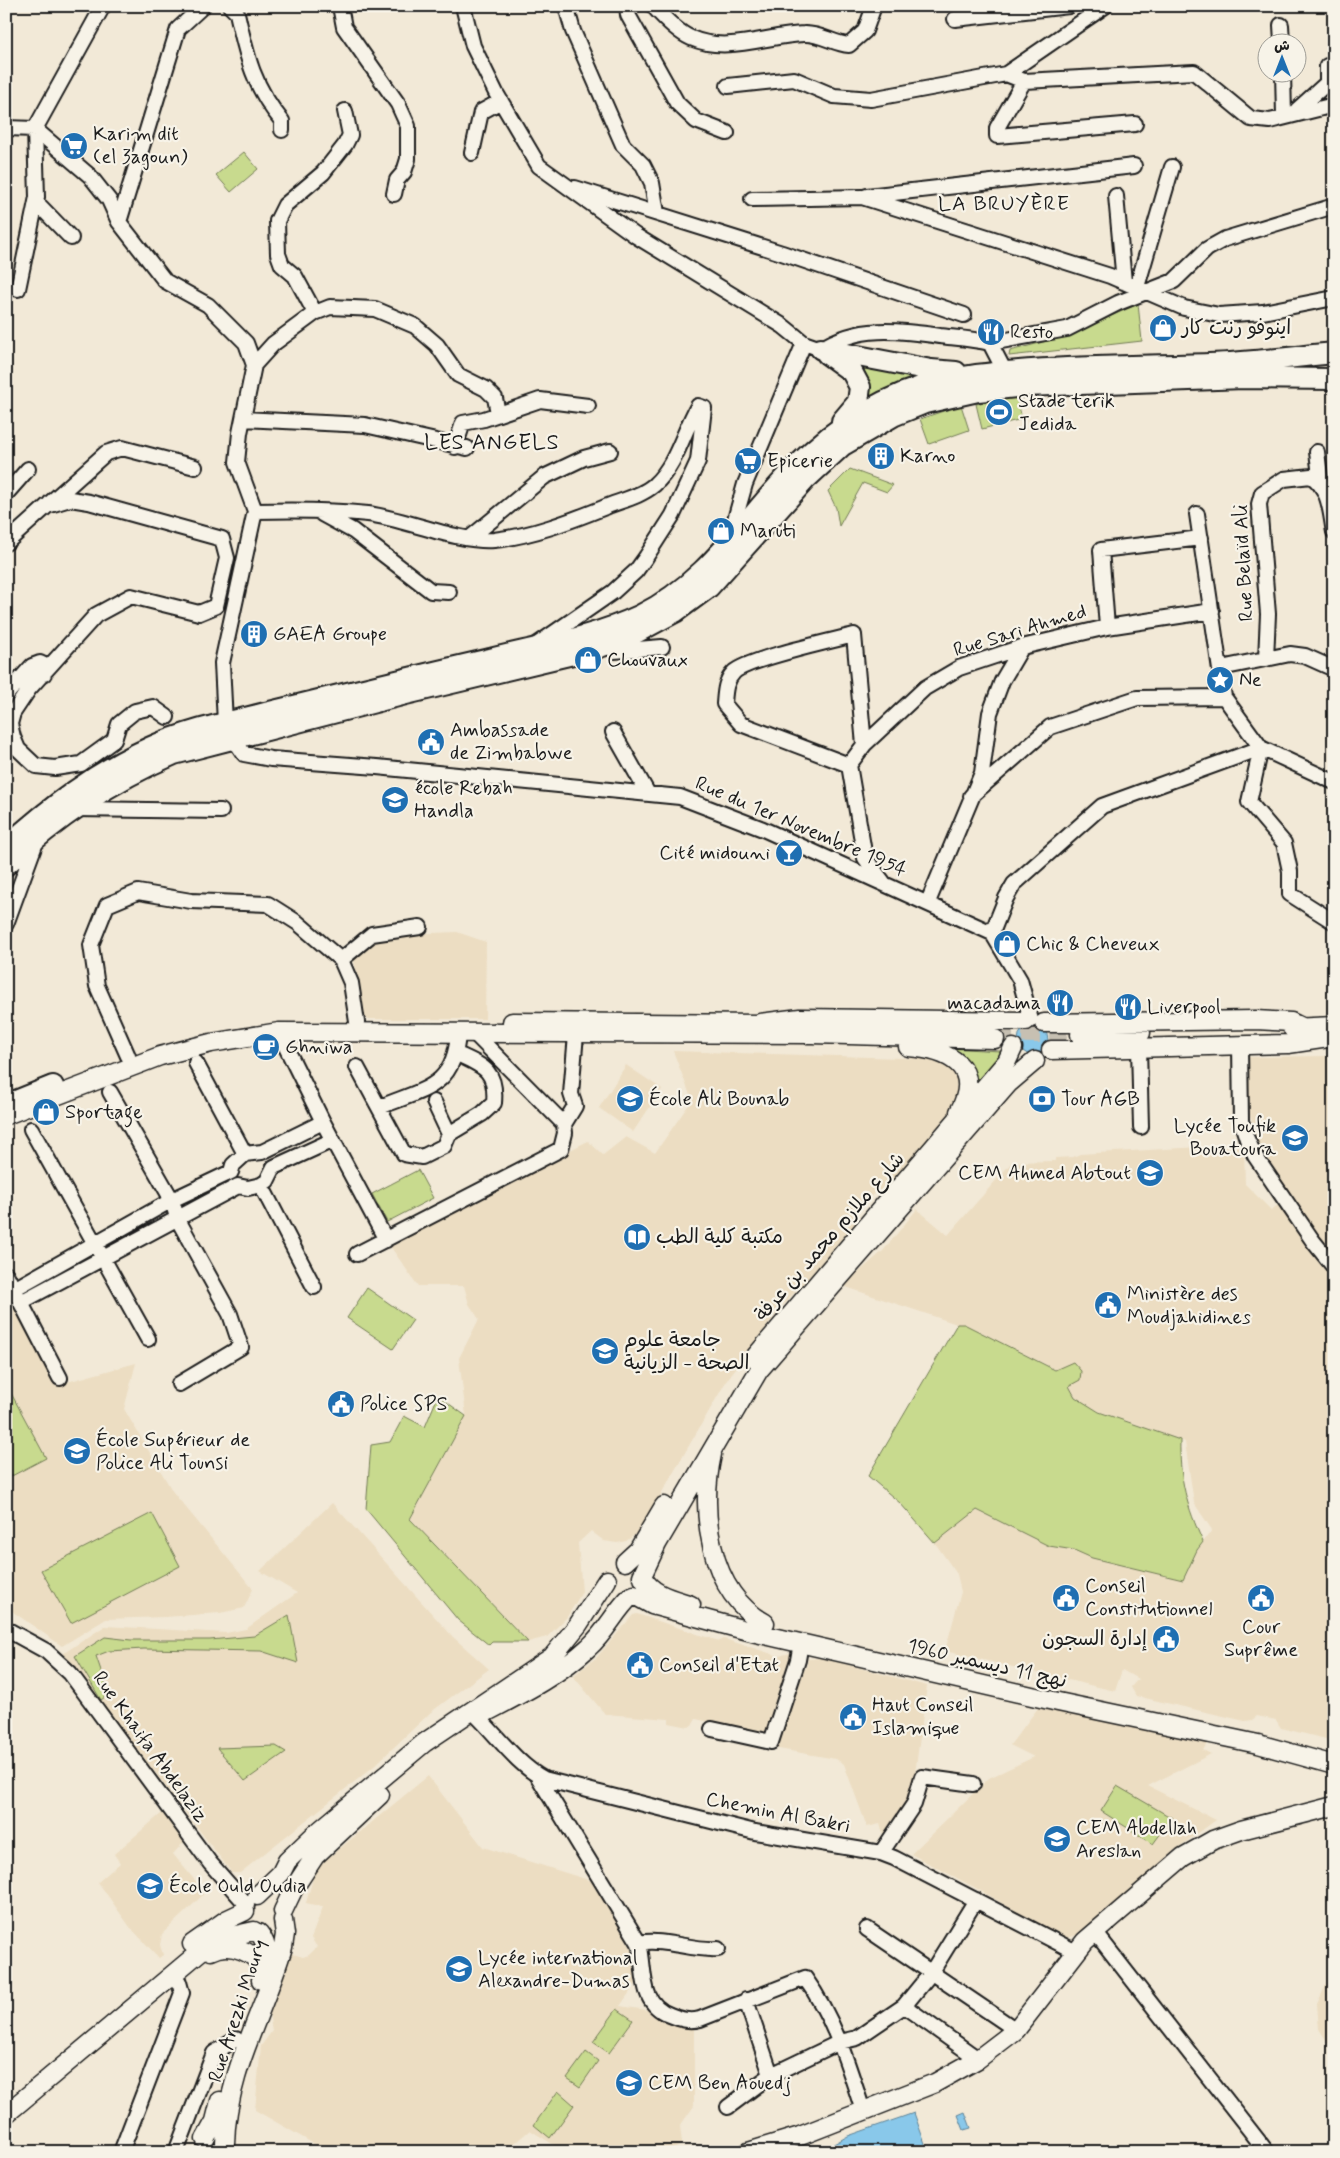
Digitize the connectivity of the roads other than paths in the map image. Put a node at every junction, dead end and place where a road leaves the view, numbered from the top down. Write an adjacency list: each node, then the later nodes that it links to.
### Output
1 (103, 6): 26 (street)
2 (203, 6): 40 (street)
3 (230, 6): 27 (street)
4 (340, 6): 33 (street)
5 (463, 6): 20 (street)
6 (566, 6): 39 (street)
7 (627, 6): 28 (street)
8 (653, 6): 9 (street)
9 (874, 6)
10 (1069, 6): 12 (street)
11 (1105, 6): 16 (street)
12 (955, 20)
13 (1281, 25): 14 (street)
14 (1281, 32)
15 (1334, 66): 23 (street)
16 (1006, 74): 17 (street); 19 (street)
17 (1024, 81): 23 (street); 24 (street)
18 (1284, 82): 23 (street)
19 (728, 86)
20 (500, 101): 29 (street); 32 (street)
21 (1334, 104): 23 (street)
22 (345, 111): 45 (street)
23 (1287, 116)
24 (1134, 124)
25 (6, 128): 26 (street)
26 (35, 129): 37 (street); 40 (street)
27 (282, 130)
28 (727, 133)
29 (472, 153)
30 (1134, 166): 35 (street)
31 (1172, 167): 42 (street)
32 (563, 185): 39 (street); 49 (street)
33 (394, 194)
34 (1116, 196): 42 (street)
35 (862, 197): 36 (street); 42 (street)
36 (752, 199)
37 (36, 202): 41 (street); 43 (street)
38 (1334, 206): 42 (street)
39 (657, 212): 46 (street)
40 (119, 222): 52 (street)
41 (71, 238)
42 (1135, 287): 44 (street); 48 (street)
43 (18, 290)
44 (1334, 298)
45 (315, 313): 52 (street); 58 (street)
46 (964, 315)
47 (1334, 339): 51 (highway)
48 (990, 343): 49 (street); 54 (street)
49 (812, 346): 54 (highway); 60 (highway); 75 (street)
50 (1334, 353): 51 (highway)
51 (1226, 363): 54 (highway)
52 (254, 365): 59 (street)
53 (1334, 370): 55 (highway)
54 (1005, 372): 60 (highway)
55 (1244, 378): 56 (highway); 90 (highway)
56 (1334, 379)
57 (588, 406): 58 (street)
58 (498, 413): 59 (street)
59 (244, 419): 68 (street)
60 (823, 442): 75 (highway)
61 (610, 451): 72 (street)
62 (1317, 452): 65 (street)
63 (195, 467): 67 (street)
64 (28, 469): 66 (street)
65 (1320, 482): 71 (street); 83 (street, Rue Belaïd Ali)
66 (6, 494)
67 (47, 506): 74 (street); 86 (street)
68 (255, 511): 69 (street); 90 (street)
69 (318, 512): 72 (street); 76 (street)
70 (1197, 514): 73 (street)
71 (1334, 532)
72 (470, 538): 81 (street)
73 (1201, 538): 77 (street); 78 (street)
74 (6, 543)
75 (728, 546): 81 (highway)
76 (449, 592)
77 (1212, 611): 78 (street, Rue Sari Ahmed); 84 (street)
78 (1107, 626): 80 (street, Rue Sari Ahmed)
79 (662, 647): 82 (street)
80 (1022, 647): 92 (street, Rue Sari Ahmed); 97 (street)
81 (530, 649): 90 (highway)
82 (614, 651)
83 (1266, 659): 84 (street); 85 (street)
84 (1221, 668): 88 (street)
85 (1334, 669)
86 (44, 674): 87 (street); 89 (street)
87 (6, 695)
88 (1224, 697): 93 (street); 97 (street)
89 (167, 717)
90 (226, 731): 96 (street, Rue du 1er Novembre 1954); 98 (highway); 100 (highway)
91 (613, 732): 96 (street)
92 (864, 745): 94 (street, Rue Sari Ahmed); 94 (street)
93 (1261, 748): 95 (street); 108 (street); 111 (street)
94 (849, 765): 106 (street)
95 (1334, 782)
96 (647, 792): 106 (street, Rue du 1er Novembre 1954)
97 (970, 796): 107 (street)
98 (74, 809): 99 (street); 100 (highway)
99 (221, 811)
100 (48, 819): 101 (main road); 102 (main road); 103 (highway); 104 (highway)
101 (6, 842)
102 (36, 842): 105 (main road); 109 (street)
103 (6, 847)
104 (6, 865)
105 (6, 874)
106 (906, 894): 107 (street, Rue du 1er Novembre 1954)
107 (928, 902): 111 (street, Rue du 1er Novembre 1954)
108 (1334, 922)
109 (6, 924)
110 (420, 927): 112 (street)
111 (992, 933): 113 (street)
112 (341, 960): 114 (street); 128 (street)
113 (1033, 1021): 115 (main road); 116 (main road); 125 (main road); 126 (main road)
114 (356, 1022): 116 (main road); 128 (main road)
115 (1303, 1028): 120 (main road); 120 (main road)
116 (759, 1029): 119 (main road); 121 (main road); 122 (main road)
117 (279, 1032): 118 (main road); 135 (main road); 137 (street)
118 (466, 1033): 119 (main road); 127 (street); 138 (street)
119 (576, 1034): 138 (street)
120 (1332, 1034): 123 (main road)
121 (995, 1036)
122 (870, 1044): 125 (main road); 141 (main road)
123 (1240, 1045): 124 (main road); 154 (street)
124 (1139, 1047): 126 (main road); 139 (street)
125 (1013, 1048): 129 (main road); 141 (main road, شارع ملازم محمد بن عرفة)
126 (1051, 1050): 129 (main road)
127 (457, 1054): 136 (street); 142 (street)
128 (128, 1056): 132 (main road)
129 (1035, 1061): 162 (main road, شارع ملازم محمد بن عرفة)
130 (196, 1063): 144 (street)
131 (357, 1068): 136 (street)
132 (53, 1086): 135 (highway)
133 (110, 1092): 148 (street)
134 (434, 1102): 142 (street)
135 (9, 1108)
136 (380, 1108): 142 (street)
137 (323, 1122): 143 (street); 144 (street)
138 (564, 1124): 150 (street)
139 (1141, 1127)
140 (31, 1130): 151 (street)
141 (948, 1133): 163 (main road, شارع ملازم محمد بن عرفة)
142 (449, 1134)
143 (333, 1140): 146 (street); 150 (street)
144 (245, 1154): 145 (street)
145 (231, 1172): 147 (street); 148 (street)
146 (261, 1185): 147 (street); 156 (street)
147 (238, 1186): 149 (street)
148 (172, 1200): 149 (street); 151 (street)
149 (177, 1218): 153 (street); 161 (street)
150 (386, 1240): 152 (street)
151 (95, 1244): 153 (street); 157 (street)
152 (357, 1254)
153 (103, 1258): 158 (street); 159 (street)
154 (1334, 1267)
155 (6, 1274): 157 (street)
156 (314, 1287)
157 (14, 1289): 158 (street)
158 (21, 1302): 160 (street)
159 (148, 1339)
160 (60, 1378)
161 (179, 1384)
162 (715, 1442): 164 (main road, شارع ملازم محمد بن عرفة); 167 (main road)
163 (625, 1562): 164 (main road); 165 (main road)
164 (643, 1577): 166 (main road); 167 (main road, نهج 11 ديسمبر 1960)
165 (607, 1580): 166 (main road); 168 (main road)
166 (633, 1596): 170 (main road); 171 (main road, نهج 11 ديسمبر 1960)
167 (765, 1623): 174 (main road, نهج 11 ديسمبر 1960)
168 (578, 1625): 170 (main road); 181 (main road)
169 (6, 1629): 181 (street, Rue Khaifa Abdelaziz)
170 (597, 1638): 172 (main road)
171 (801, 1643): 173 (street); 175 (main road, نهج 11 ديسمبر 1960)
172 (478, 1717): 176 (street, Chemin Al Bakri); 182 (main road)
173 (712, 1729)
174 (1334, 1755)
175 (1334, 1765)
176 (537, 1775): 179 (street, Chemin Al Bakri); 186 (street)
177 (973, 1784): 179 (street)
178 (1334, 1806): 185 (main road)
179 (881, 1853): 180 (street, Chemin Al Bakri)
180 (976, 1900): 188 (street, Chemin Al Bakri); 190 (street)
181 (250, 1904): 182 (main road); 184 (main road); 199 (main road)
182 (283, 1916): 184 (main road); 204 (main road, Rue Arezki Moury)
183 (867, 1929): 190 (street)
184 (257, 1932): 189 (main road, Rue Arezki Moury); 191 (main road)
185 (1096, 1932): 188 (main road); 208 (street)
186 (639, 1943): 187 (street); 192 (street)
187 (718, 1949)
188 (1076, 1952): 194 (main road)
189 (264, 1972): 191 (main road); 195 (main road, Rue Arezki Moury)
190 (931, 1973): 193 (street); 194 (street)
191 (168, 1979): 202 (main road); 206 (street)
192 (746, 2000): 196 (street); 198 (street)
193 (904, 2006): 196 (street); 197 (street)
194 (1016, 2030): 197 (main road)
195 (236, 2039): 203 (main road, Rue Arezki Moury); 205 (street)
196 (840, 2042): 198 (street); 201 (street)
197 (978, 2060): 201 (main road)
198 (771, 2075): 200 (street)
199 (6, 2103)
200 (728, 2107)
201 (863, 2111): 207 (main road)
202 (6, 2114)
203 (202, 2146): 204 (main road)
204 (225, 2148)
205 (176, 2151)
206 (121, 2152)
207 (748, 2152)
208 (1268, 2152)

